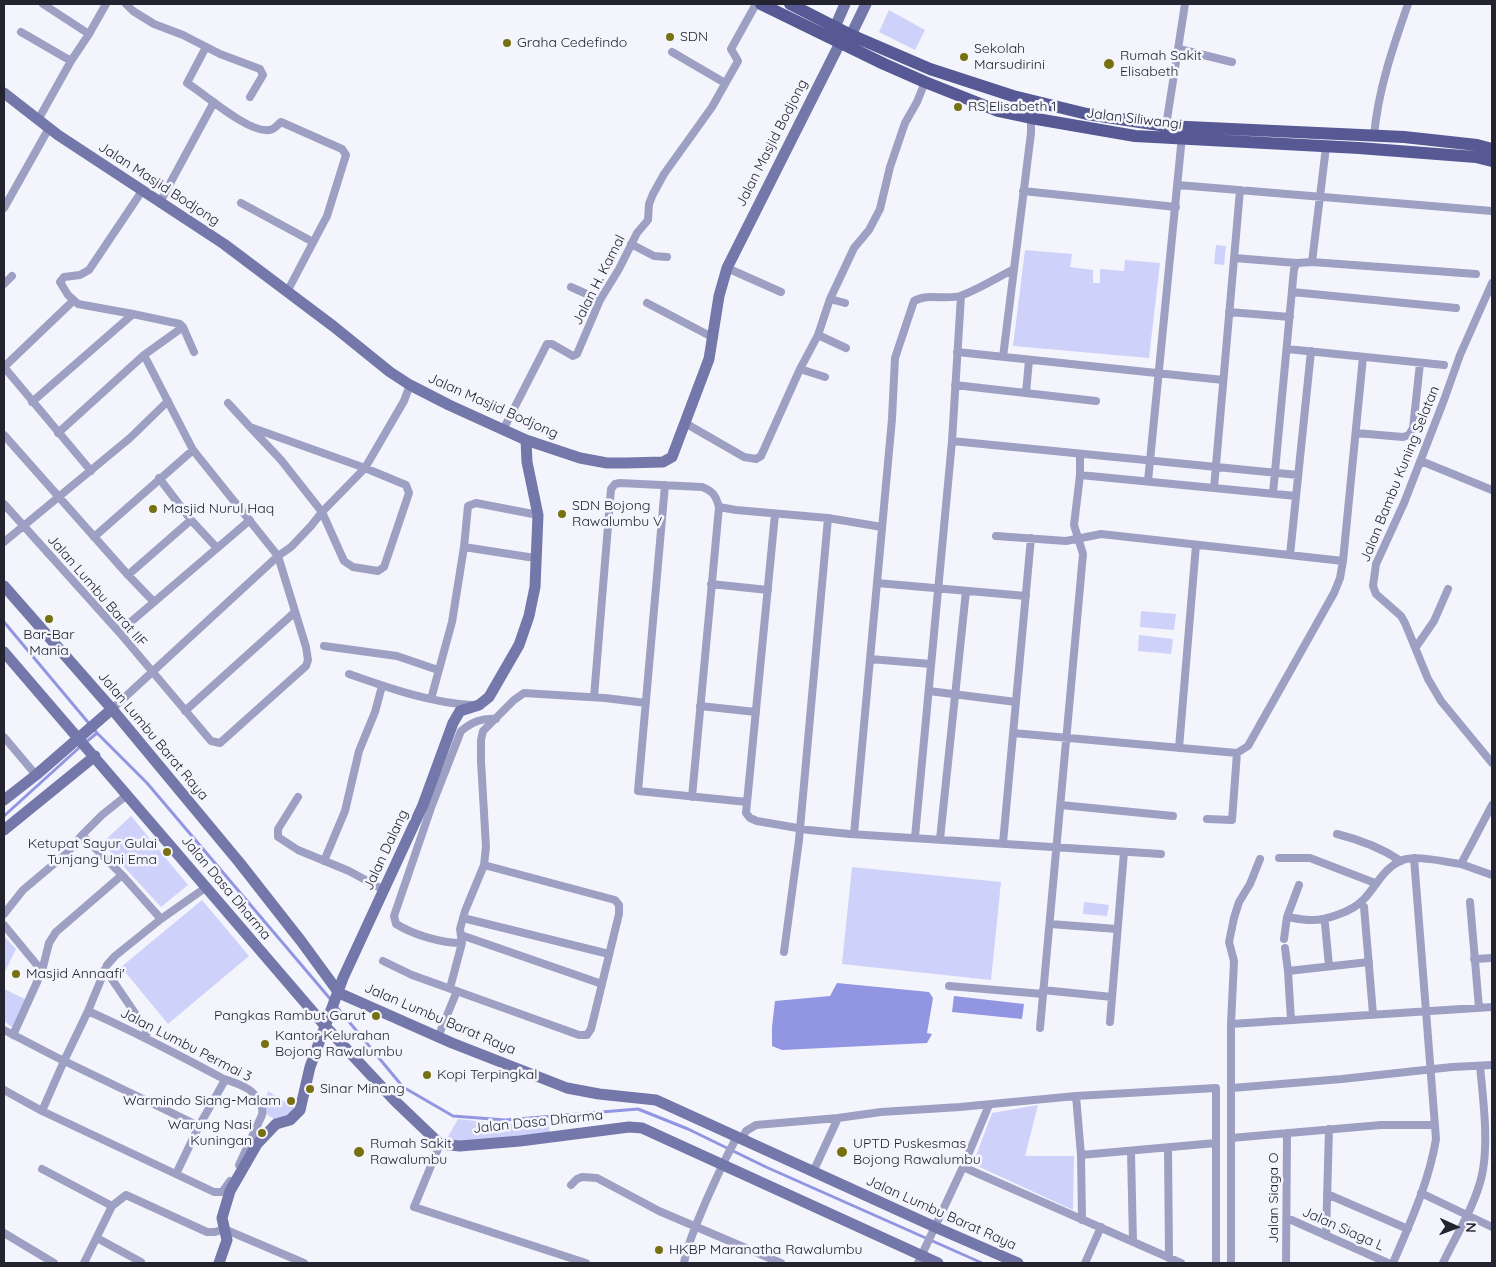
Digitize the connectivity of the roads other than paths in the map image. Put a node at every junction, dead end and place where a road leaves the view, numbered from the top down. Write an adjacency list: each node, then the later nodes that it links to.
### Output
1 (43, 4): 14 (street)
2 (106, 4): 14 (street)
3 (126, 4): 17 (street)
4 (756, 4): 23 (street, Jalan H. Kamal)
5 (761, 4): 10 (main road)
6 (866, 4): 11 (street)
7 (1185, 4): 18 (street)
8 (1408, 4): 33 (street)
9 (844, 7): 11 (street); 12 (street)
10 (794, 10): 12 (main road, Jalan Siliwangi); 16 (main road, Jalan Siliwangi)
11 (859, 18): 15 (street)
12 (835, 27): 15 (main road, Jalan Siliwangi); 16 (street)
13 (21, 32): 20 (street)
14 (90, 34): 20 (street)
15 (851, 35): 16 (street); 27 (main road, Jalan Siliwangi)
16 (840, 43): 22 (main road, Jalan Siliwangi); 54 (street, Jalan Masjid Bodjong)
17 (206, 47): 25 (street); 26 (street)
18 (1179, 49): 21 (street); 30 (street)
19 (672, 52): 23 (street)
20 (71, 61): 29 (street)
21 (1232, 62)
22 (925, 82): 28 (main road, Jalan Siliwangi); 65 (street)
23 (725, 83): 49 (street, Jalan H. Kamal)
24 (4, 92): 29 (street, Jalan Masjid Bodjong)
25 (250, 98)
26 (214, 102): 43 (street); 48 (street)
27 (1037, 103): 28 (street); 30 (main road, Jalan Siliwangi)
28 (1031, 118): 34 (main road, Jalan Siliwangi); 41 (street)
29 (38, 120): 32 (street, Jalan Masjid Bodjong)
30 (1166, 126): 31 (main road, Jalan Siliwangi)
31 (1184, 126): 33 (main road, Jalan Siliwangi); 34 (street)
32 (49, 128): 40 (street, Jalan Masjid Bodjong); 46 (street)
33 (1374, 136): 36 (main road, Jalan Siliwangi)
34 (1181, 140): 35 (main road, Jalan Siliwangi); 38 (street)
35 (1326, 147): 37 (main road, Jalan Siliwangi); 42 (street)
36 (1492, 149)
37 (1492, 161)
38 (1178, 184): 39 (street); 45 (street)
39 (1240, 190): 42 (street); 51 (street)
40 (142, 191): 43 (street, Jalan Masjid Bodjong); 67 (street)
41 (1023, 191): 45 (street); 55 (street)
42 (1320, 198): 47 (street); 52 (street)
43 (160, 202): 61 (street, Jalan Masjid Bodjong)
44 (242, 203): 48 (street)
45 (1176, 207): 90 (street)
46 (4, 208)
47 (1492, 211)
48 (313, 242): 61 (street)
49 (631, 244): 50 (street); 66 (street, Jalan H. Kamal)
50 (667, 257)
51 (1234, 258): 53 (street); 71 (street)
52 (1312, 262): 53 (street); 56 (street)
53 (1296, 263): 63 (street)
54 (727, 268): 62 (street); 76 (street, Jalan Masjid Bodjong)
55 (1014, 269): 64 (street); 84 (street)
56 (1476, 274)
57 (12, 276): 59 (street)
58 (1492, 283): 111 (street, Jalan Bambu Kuning Selatan)
59 (4, 284)
60 (571, 287): 66 (street)
61 (287, 292): 93 (street, Jalan Masjid Bodjong)
62 (781, 292)
63 (1292, 292): 70 (street); 73 (street)
64 (961, 296): 81 (street); 135 (street)
65 (830, 299): 69 (street); 75 (street)
66 (600, 300): 102 (street, Jalan H. Kamal)
67 (73, 301): 72 (street); 88 (street)
68 (647, 303): 76 (street)
69 (845, 303)
70 (1456, 308)
71 (1229, 312): 73 (street); 92 (street)
72 (133, 314): 74 (street); 98 (street)
73 (1290, 317): 78 (street)
74 (183, 327): 80 (street); 82 (street)
75 (818, 335): 77 (street); 89 (street)
76 (714, 338): 100 (street, Jalan Masjid Bodjong)
77 (846, 348)
78 (1287, 348): 79 (street); 115 (street)
79 (1311, 351): 83 (street); 117 (street)
80 (194, 352)
81 (957, 352): 84 (street); 94 (street)
82 (144, 355): 96 (street); 103 (street)
83 (1364, 356): 86 (street); 104 (street)
84 (1003, 357): 85 (street)
85 (1029, 360): 90 (street); 95 (street)
86 (1420, 363): 87 (street); 104 (street)
87 (1444, 365)
88 (4, 367): 98 (street)
89 (800, 369): 91 (street); 100 (street)
90 (1159, 373): 92 (street); 110 (street)
91 (825, 378)
92 (1223, 380): 112 (street)
93 (410, 385): 102 (street, Jalan Masjid Bodjong); 113 (street)
94 (955, 385): 95 (street); 107 (street)
95 (1026, 393): 97 (street)
96 (168, 401): 108 (street); 114 (street)
97 (1096, 401)
98 (32, 402): 103 (street)
99 (228, 403): 101 (street)
100 (685, 423): 106 (street, Jalan Masjid Bodjong)
101 (250, 427): 113 (street); 128 (street)
102 (504, 430): 106 (street, Jalan Masjid Bodjong)
103 (58, 433): 114 (street)
104 (1356, 433): 147 (street)
105 (4, 435): 125 (street)
106 (526, 440): 130 (street, Jalan Dalang)
107 (952, 441): 109 (street); 152 (street)
108 (193, 450): 118 (street); 133 (street)
109 (1080, 454): 110 (street); 116 (street)
110 (1151, 461): 112 (street); 119 (street)
111 (1422, 461): 122 (street); 161 (street, Jalan Bambu Kuning Selatan)
112 (1215, 467): 115 (street); 121 (street)
113 (365, 468): 128 (street); 128 (street)
114 (91, 471): 125 (street)
115 (1275, 473): 117 (street); 123 (street)
116 (1080, 475): 119 (street); 139 (street)
117 (1298, 475): 124 (street)
118 (159, 478): 132 (street); 137 (street)
119 (1148, 481): 121 (street)
120 (665, 485): 127 (street); 171 (street); 174 (street)
121 (1214, 488): 123 (street)
122 (1492, 490)
123 (1273, 493): 124 (street)
124 (1296, 496): 144 (street)
125 (59, 497): 134 (street); 137 (street)
126 (4, 504): 134 (street, Jalan Lumbu Barat IIF)
127 (719, 507): 129 (street); 150 (street)
128 (322, 512): 145 (street)
129 (775, 514): 131 (street); 154 (street)
130 (538, 515): 142 (street); 146 (street, Jalan Dalang)
131 (828, 518): 135 (street); 198 (street)
132 (192, 520): 143 (street); 148 (street)
133 (250, 520): 143 (street); 145 (street)
134 (22, 526): 140 (street); 159 (street, Jalan Lumbu Barat IIF)
135 (882, 527): 149 (street)
136 (996, 536): 138 (street)
137 (94, 537): 148 (street)
138 (1031, 538): 139 (street); 156 (street)
139 (1079, 540): 141 (street); 183 (street)
140 (4, 542)
141 (1196, 545): 144 (street); 185 (street)
142 (464, 547): 146 (street); 165 (street)
143 (217, 548): 157 (street)
144 (1290, 555): 147 (street)
145 (278, 556): 158 (street); 166 (street)
146 (535, 558): 175 (street, Jalan Dalang)
147 (1343, 561): 186 (street)
148 (128, 575): 157 (street)
149 (877, 583): 152 (street); 163 (street)
150 (711, 584): 154 (street); 176 (street)
151 (4, 586): 178 (street, Jalan Lumbu Barat Raya)
152 (938, 588): 155 (street); 164 (street)
153 (1448, 589): 161 (street)
154 (768, 590): 179 (street)
155 (966, 591): 156 (street); 170 (street)
156 (1026, 596): 173 (street)
157 (154, 602): 159 (street)
158 (295, 612): 177 (street); 177 (street, Jalan Lumbu Barat IIF)
159 (119, 632): 166 (street, Jalan Lumbu Barat IIF)
160 (324, 646): 165 (street)
161 (1416, 646): 187 (street, Jalan Bambu Kuning Selatan)
162 (4, 652): 184 (street, Jalan Dasa Dharma)
163 (870, 659): 164 (street); 200 (street)
164 (931, 664): 169 (street)
165 (438, 670): 172 (street)
166 (152, 673): 177 (street, Jalan Lumbu Barat IIF); 178 (street)
167 (350, 674): 168 (street)
168 (382, 686): 172 (street); 212 (street)
169 (929, 691): 170 (street); 203 (street)
170 (955, 694): 173 (street); 204 (street)
171 (594, 697): 174 (street); 180 (street)
172 (431, 699): 175 (street)
173 (1016, 702): 181 (street)
174 (646, 703): 190 (street)
175 (479, 705): 221 (street, Jalan Dalang)
176 (700, 706): 179 (street); 190 (street)
177 (185, 711)
178 (109, 712): 184 (street); 249 (street, Jalan Lumbu Barat Raya)
179 (756, 712): 193 (street)
180 (496, 719): 215 (street); 232 (street)
181 (1013, 734): 183 (street); 205 (street)
182 (4, 737): 188 (street)
183 (1067, 738): 185 (street); 195 (street)
184 (86, 744): 188 (street); 189 (street, Jalan Dasa Dharma); 199 (street)
185 (1179, 748): 186 (street)
186 (1237, 753): 197 (street)
187 (1492, 763)
188 (36, 775): 192 (street)
189 (127, 794): 202 (street); 220 (street, Jalan Dasa Dharma)
190 (692, 796): 193 (street)
191 (298, 797): 212 (street)
192 (4, 800)
193 (747, 802): 198 (street)
194 (1492, 805): 214 (street)
195 (1061, 806): 196 (street); 206 (street)
196 (1173, 816)
197 (1208, 819)
198 (800, 828): 200 (street); 235 (street)
199 (4, 830)
200 (854, 834): 203 (street)
201 (1338, 834): 213 (street)
202 (82, 835): 216 (street); 224 (street)
203 (915, 838): 204 (street)
204 (940, 839): 205 (street)
205 (1003, 843): 206 (street)
206 (1057, 847): 207 (street); 228 (street)
207 (1124, 852): 208 (street); 231 (street)
208 (1161, 854)
209 (1279, 858): 218 (street)
210 (1414, 858): 213 (street); 214 (street); 254 (street)
211 (1260, 859): 258 (street)
212 (324, 861): 221 (street)
213 (1401, 861): 218 (street)
214 (1461, 864): 217 (street)
215 (484, 865): 226 (street); 236 (street)
216 (122, 875): 227 (street); 243 (street)
217 (1492, 875)
218 (1375, 883): 225 (street)
219 (1299, 885): 225 (street)
220 (205, 888): 227 (street); 259 (street, Jalan Dasa Dharma)
221 (384, 890): 249 (street, Jalan Dalang)
222 (1470, 902): 238 (street)
223 (1364, 908): 240 (street)
224 (4, 914)
225 (1287, 917): 233 (street)
226 (463, 918): 232 (street); 236 (street)
227 (161, 919): 242 (street)
228 (1050, 924): 231 (street); 248 (street)
229 (1325, 924): 241 (street)
230 (4, 925): 243 (street)
231 (1117, 929): 250 (street)
232 (461, 939): 245 (street); 247 (street)
233 (1284, 939)
234 (1286, 948): 244 (street)
235 (784, 952)
236 (610, 954): 245 (street)
237 (1492, 958): 238 (street)
238 (1474, 959): 252 (street)
239 (383, 961): 247 (street)
240 (1369, 962): 241 (street); 255 (street)
241 (1329, 966): 244 (street)
242 (105, 969): 253 (street); 263 (street)
243 (42, 971): 262 (street)
244 (1288, 971): 256 (street)
245 (602, 984): 247 (street)
246 (949, 986): 248 (street)
247 (453, 989): 264 (street)
248 (1043, 992): 250 (street); 260 (street)
249 (338, 996): 259 (street, Jalan Dalang); 264 (street, Jalan Lumbu Barat Raya)
250 (1112, 997): 257 (street)
251 (1492, 1007): 252 (street)
252 (1479, 1008): 254 (street)
253 (88, 1011): 263 (street, Jalan Lumbu Permai 3); 265 (street)
254 (1425, 1012): 255 (street); 268 (street)
255 (1373, 1014): 256 (street)
256 (1291, 1020): 258 (street)
257 (1110, 1022)
258 (1231, 1024): 270 (street)
259 (326, 1027): 284 (street, Jalan Dasa Dharma); 303 (street, Jalan Dalang)
260 (1040, 1028)
261 (4, 1030): 262 (street)
262 (13, 1035): 265 (street)
263 (145, 1037): 269 (street, Jalan Lumbu Permai 3)
264 (438, 1037): 282 (street, Jalan Lumbu Barat Raya)
265 (64, 1061): 274 (street); 278 (street)
266 (1492, 1065): 267 (street)
267 (1480, 1066): 268 (street); 276 (street)
268 (1430, 1069): 270 (street); 277 (street)
269 (225, 1080): 278 (street); 292 (street, Jalan Lumbu Permai 3)
270 (1232, 1088): 281 (street)
271 (4, 1090): 274 (street)
272 (1076, 1096): 273 (street); 283 (street); 287 (street)
273 (989, 1105): 275 (street); 289 (street)
274 (42, 1111): 292 (street)
275 (838, 1118): 282 (street); 291 (street)
276 (1488, 1121): 297 (street)
277 (1435, 1125): 279 (street); 294 (street)
278 (199, 1126): 292 (street)
279 (1329, 1129): 280 (street); 295 (street)
280 (1287, 1133): 281 (street); 298 (street, Jalan Siaga O)
281 (1231, 1138): 326 (street)
282 (738, 1140): 288 (street); 291 (street, Jalan Lumbu Barat Raya)
283 (1216, 1143): 285 (street); 325 (street)
284 (440, 1144): 288 (street, Jalan Dasa Dharma); 318 (street)
285 (1168, 1148): 286 (street); 311 (street)
286 (1131, 1152): 287 (street); 309 (street)
287 (1080, 1155): 299 (street)
288 (723, 1162): 300 (street); 310 (street, Jalan Dasa Dharma)
289 (962, 1167): 299 (street); 305 (street)
290 (42, 1169): 296 (street)
291 (813, 1172): 305 (street, Jalan Lumbu Barat Raya)
292 (176, 1174)
293 (571, 1185): 300 (street)
294 (1421, 1193): 297 (street); 304 (street)
295 (1327, 1194): 304 (street); 307 (street)
296 (112, 1206): 303 (street); 308 (street)
297 (1467, 1215): 302 (street); 313 (street)
298 (1287, 1218): 307 (street, Jalan Siaga L); 327 (street, Jalan Siaga O)
299 (1082, 1220): 301 (street)
300 (695, 1226): 319 (street); 320 (street)
301 (1101, 1227): 309 (street); 323 (street)
302 (1492, 1227)
303 (224, 1229): 316 (street, Jalan Dalang); 317 (street)
304 (1408, 1229): 329 (street)
305 (933, 1231): 310 (street); 322 (street, Jalan Lumbu Barat Raya)
306 (4, 1233): 314 (street)
307 (1326, 1236): 328 (street, Jalan Siaga L)
308 (96, 1238): 312 (street); 315 (street)
309 (1133, 1242): 311 (street)
310 (921, 1256): 321 (street, Jalan Dasa Dharma)
311 (1169, 1258): 324 (street)
312 (141, 1262)
313 (1446, 1262)
314 (54, 1263)
315 (84, 1263)
316 (219, 1263)
317 (304, 1263)
318 (586, 1263)
319 (684, 1263)
320 (781, 1263)
321 (938, 1263)
322 (1018, 1263)
323 (1085, 1263)
324 (1180, 1263)
325 (1216, 1263)
326 (1231, 1263)
327 (1288, 1263)
328 (1388, 1263)
329 (1393, 1263)

